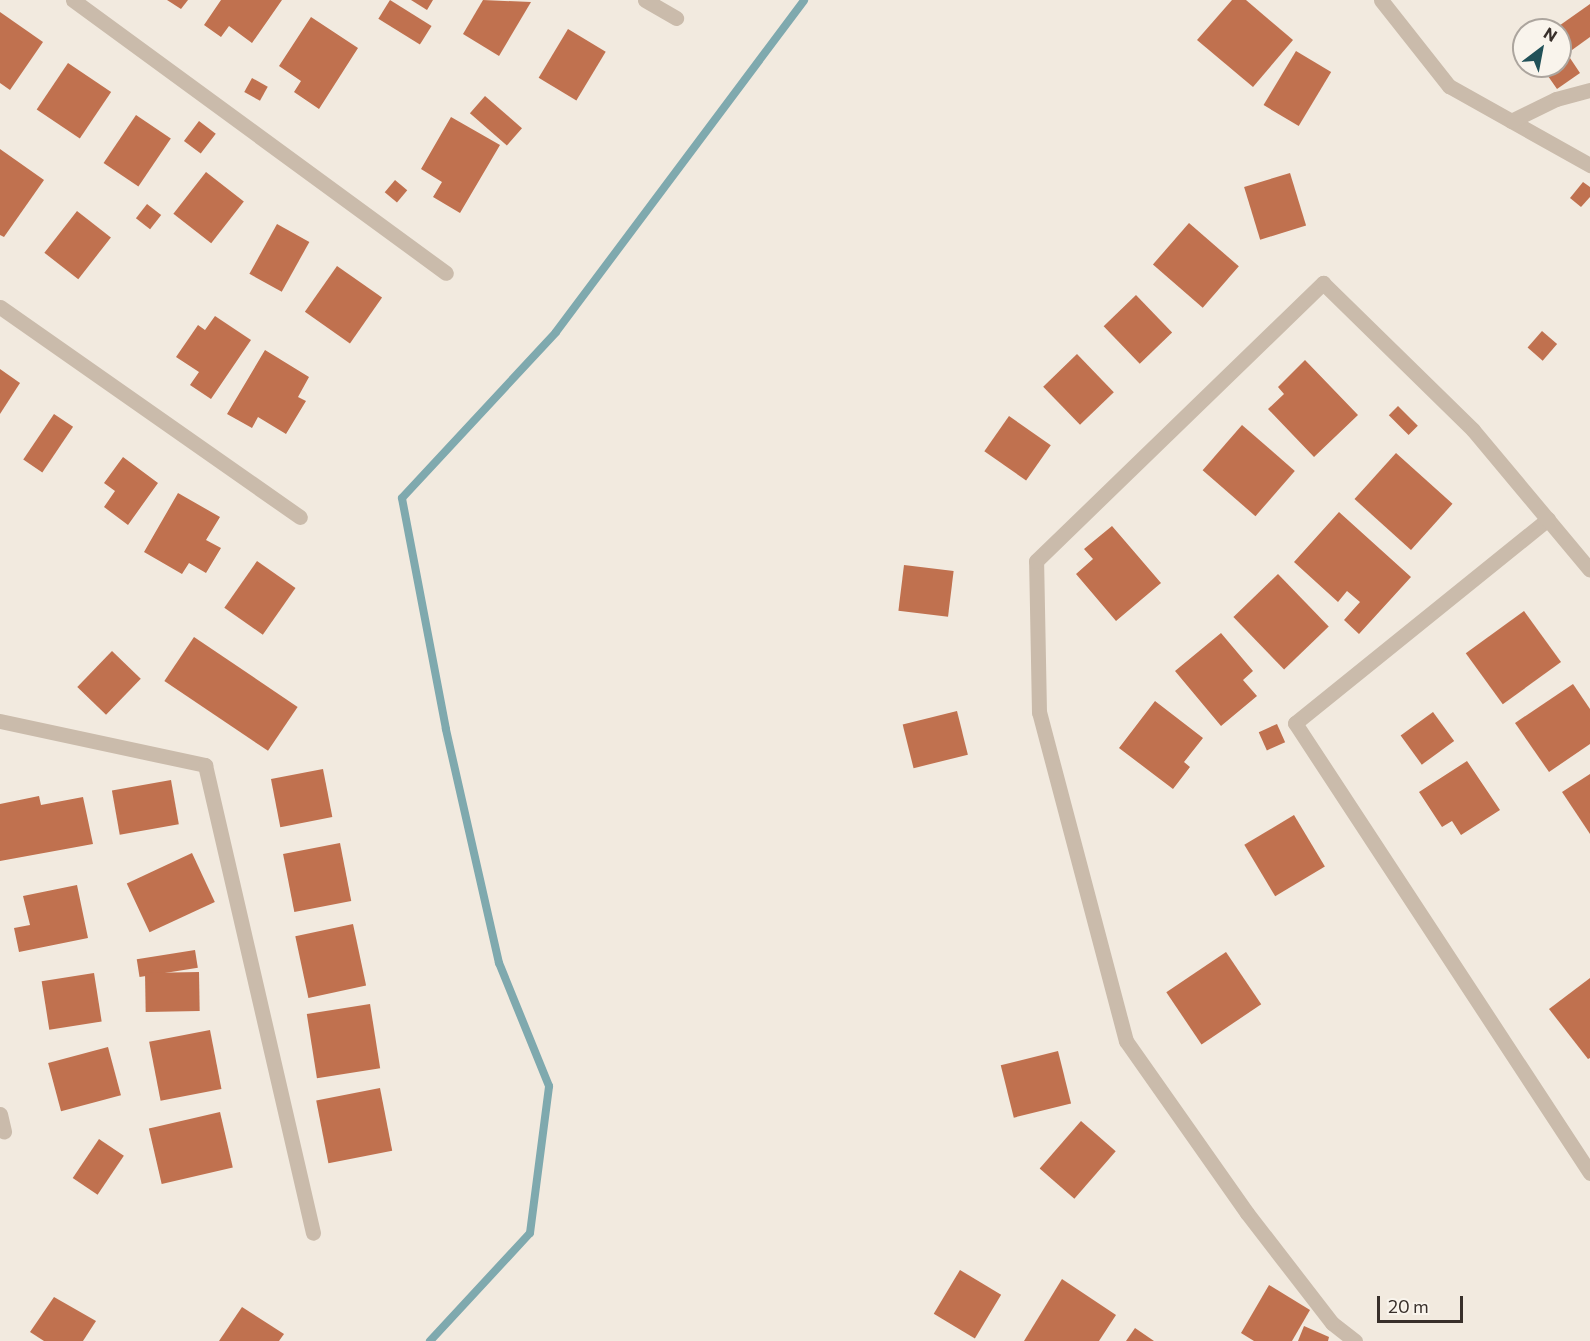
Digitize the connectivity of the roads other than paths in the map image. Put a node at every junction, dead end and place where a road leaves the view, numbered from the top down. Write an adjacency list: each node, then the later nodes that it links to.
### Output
1 (73, 0): 8 (street)
2 (645, 0): 4 (street)
3 (1381, 0): 6 (street)
4 (676, 18)
5 (1590, 90): 6 (street)
6 (1511, 121): 7 (street)
7 (1590, 165)
8 (446, 273)
9 (0, 307): 10 (street)
10 (300, 517)
11 (1548, 519): 12 (street); 16 (street); 18 (street)
12 (1590, 570)
13 (0, 721): 17 (street)
14 (0, 1114): 15 (street)
15 (4, 1132)
16 (1590, 1173)
17 (313, 1233)
18 (1355, 1341)

